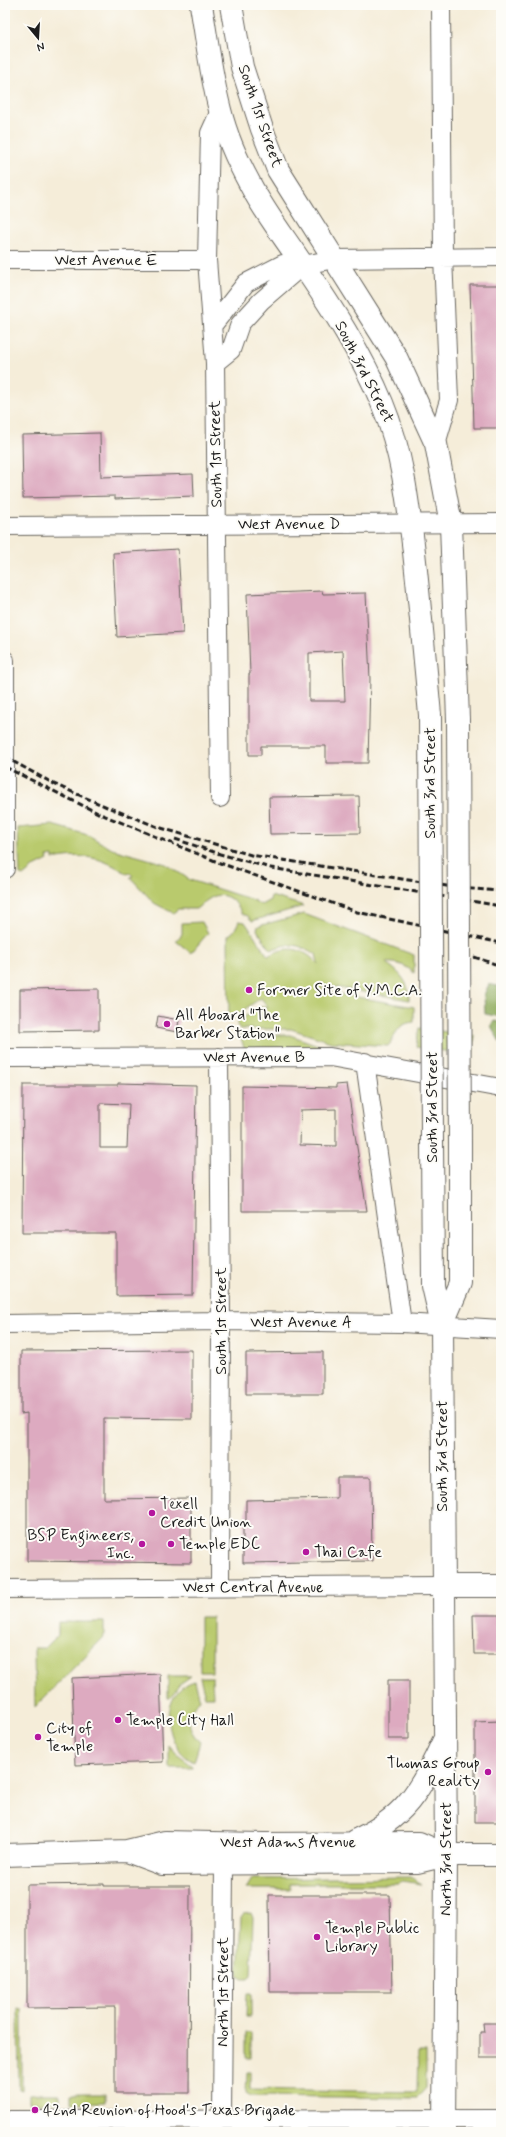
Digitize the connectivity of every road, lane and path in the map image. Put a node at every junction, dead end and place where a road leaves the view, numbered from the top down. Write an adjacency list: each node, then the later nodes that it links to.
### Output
1 (201, 5): 4 (main road, South 1st Street)
2 (231, 5): 7 (main road, South 1st Street)
3 (441, 5): 5 (street, South 3rd Street)
4 (220, 111): 9 (street, South 1st Street); 10 (main road, South 1st Street)
5 (443, 257): 6 (street); 7 (street); 13 (street, South 3rd Street)
6 (501, 257)
7 (335, 259): 10 (street); 13 (main road, South 3rd Street)
8 (5, 260): 9 (street, West Avenue E)
9 (207, 260): 11 (street, South 1st Street)
10 (303, 265): 11 (street); 12 (street); 16 (main road, South 3rd Street)
11 (213, 324): 12 (street, South 1st Street)
12 (215, 363): 15 (street, South 1st Street)
13 (436, 444): 17 (main road, South 3rd Street)
14 (501, 523): 17 (street, West Avenue D)
15 (217, 524): 16 (street, West Avenue D); 18 (street, West Avenue D); 20 (street, South 1st Street)
16 (411, 524): 17 (street, West Avenue D); 29 (main road, South 3rd Street, bridge)
17 (451, 524): 29 (main road, South 3rd Street, bridge)
18 (5, 526)
19 (5, 660): 21 (street)
20 (220, 798)
21 (5, 869)
22 (219, 1056): 23 (street, West Avenue B); 24 (street, West Avenue B); 26 (street, South 1st Street)
23 (5, 1058)
24 (365, 1062): 25 (street, West Avenue B); 27 (street)
25 (501, 1088)
26 (221, 1321): 27 (street, West Avenue A); 28 (street, West Avenue A); 31 (street, South 1st Street)
27 (402, 1323): 29 (street, West Avenue A)
28 (5, 1324)
29 (442, 1325): 30 (street, West Avenue A); 32 (main road, South 3rd Street)
30 (501, 1329)
31 (220, 1586): 32 (street, West Central Avenue); 34 (street, West Central Avenue)
32 (443, 1586): 33 (main road, West Central Avenue); 35 (main road, North 3rd Street)
33 (501, 1586)
34 (5, 1589)
35 (445, 1737): 36 (main road); 39 (main road, North 3rd Street)
36 (352, 1842): 37 (main road, West Adams Avenue); 39 (main road, West Adams Avenue)
37 (127, 1851): 38 (main road, West Adams Avenue); 41 (main road, West Adams Avenue)
38 (5, 1855)
39 (446, 1855): 40 (main road, West Adams Avenue); 41 (main road, West Adams Avenue); 45 (main road, North 3rd Street)
40 (501, 1855)
41 (224, 1864): 44 (street, North 1st Street)
42 (501, 2119): 45 (street)
43 (5, 2120): 44 (street)
44 (222, 2120): 45 (street)
45 (444, 2126)

